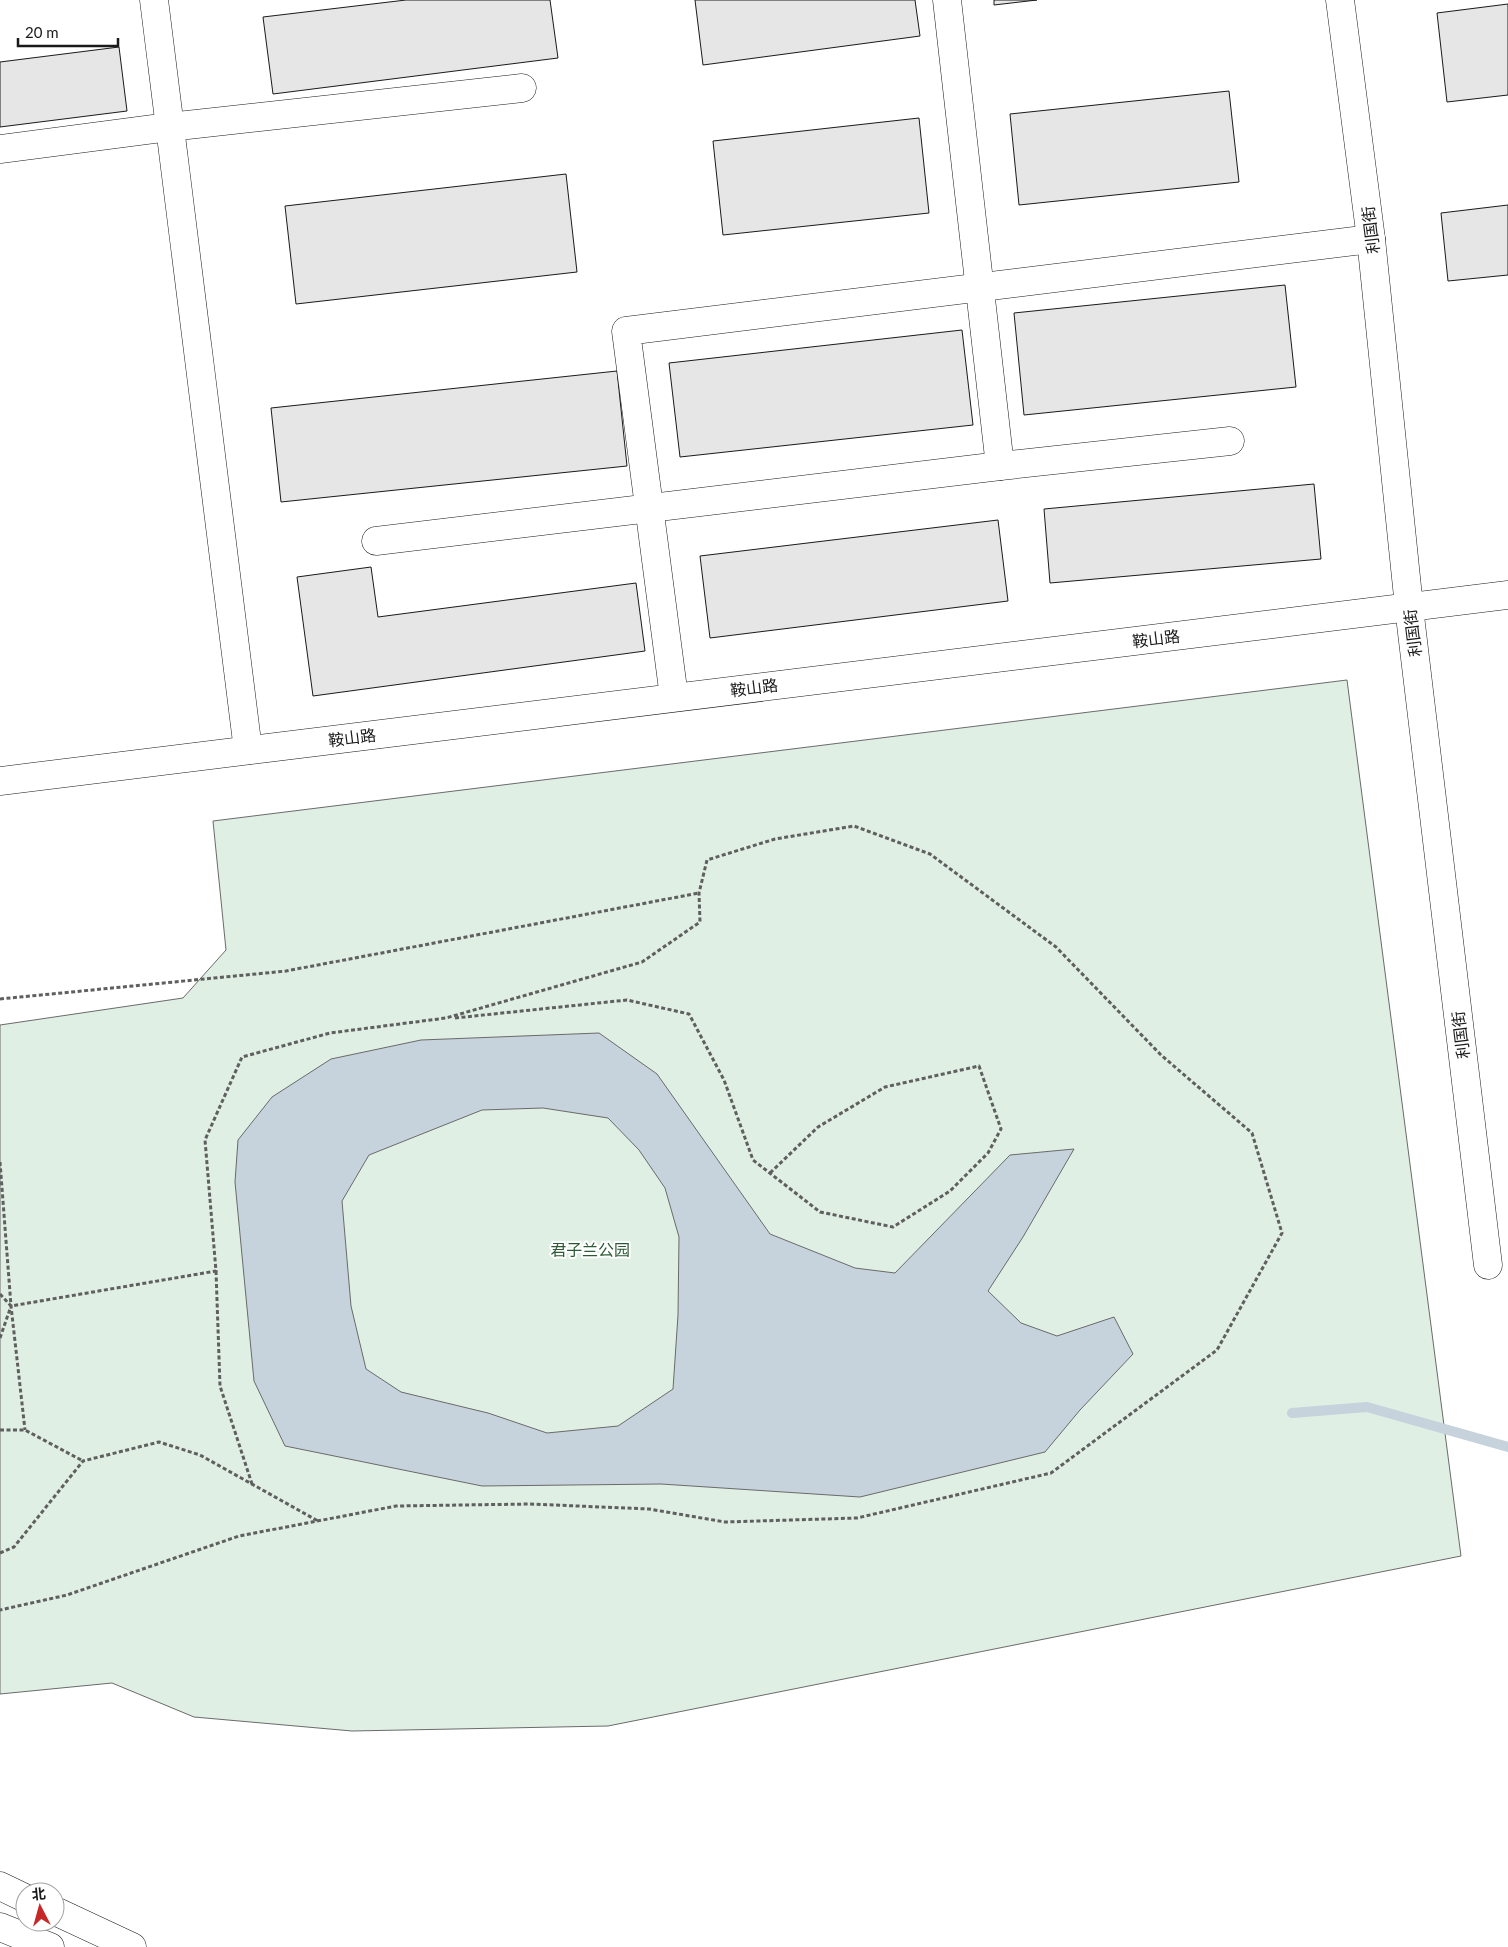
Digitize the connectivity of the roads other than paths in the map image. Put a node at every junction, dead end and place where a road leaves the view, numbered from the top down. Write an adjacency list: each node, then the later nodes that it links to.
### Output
1 (154, 0): 5 (main road)
2 (947, 0): 8 (main road)
3 (1340, 0): 7 (main road, 利国街)
4 (522, 88): 5 (main road)
5 (169, 127): 6 (main road); 16 (main road)
6 (0, 150)
7 (1371, 239): 8 (main road); 14 (main road, 利国街)
8 (980, 287): 10 (main road); 11 (main road)
9 (1230, 442): 10 (main road)
10 (1000, 466): 11 (main road)
11 (650, 508): 12 (main road); 15 (main road)
12 (376, 541)
13 (1508, 595): 14 (main road, 鞍山路)
14 (1409, 606): 15 (main road, 鞍山路); 18 (main road, 利国街)
15 (674, 697): 16 (main road, 鞍山路)
16 (248, 750): 17 (main road, 鞍山路)
17 (0, 782)
18 (1488, 1265)
19 (0, 1886): 20 (main road)
20 (15, 1893)
21 (65, 1916): 24 (main road)
22 (0, 1927): 23 (main road)
23 (50, 1947)
24 (132, 1947)

